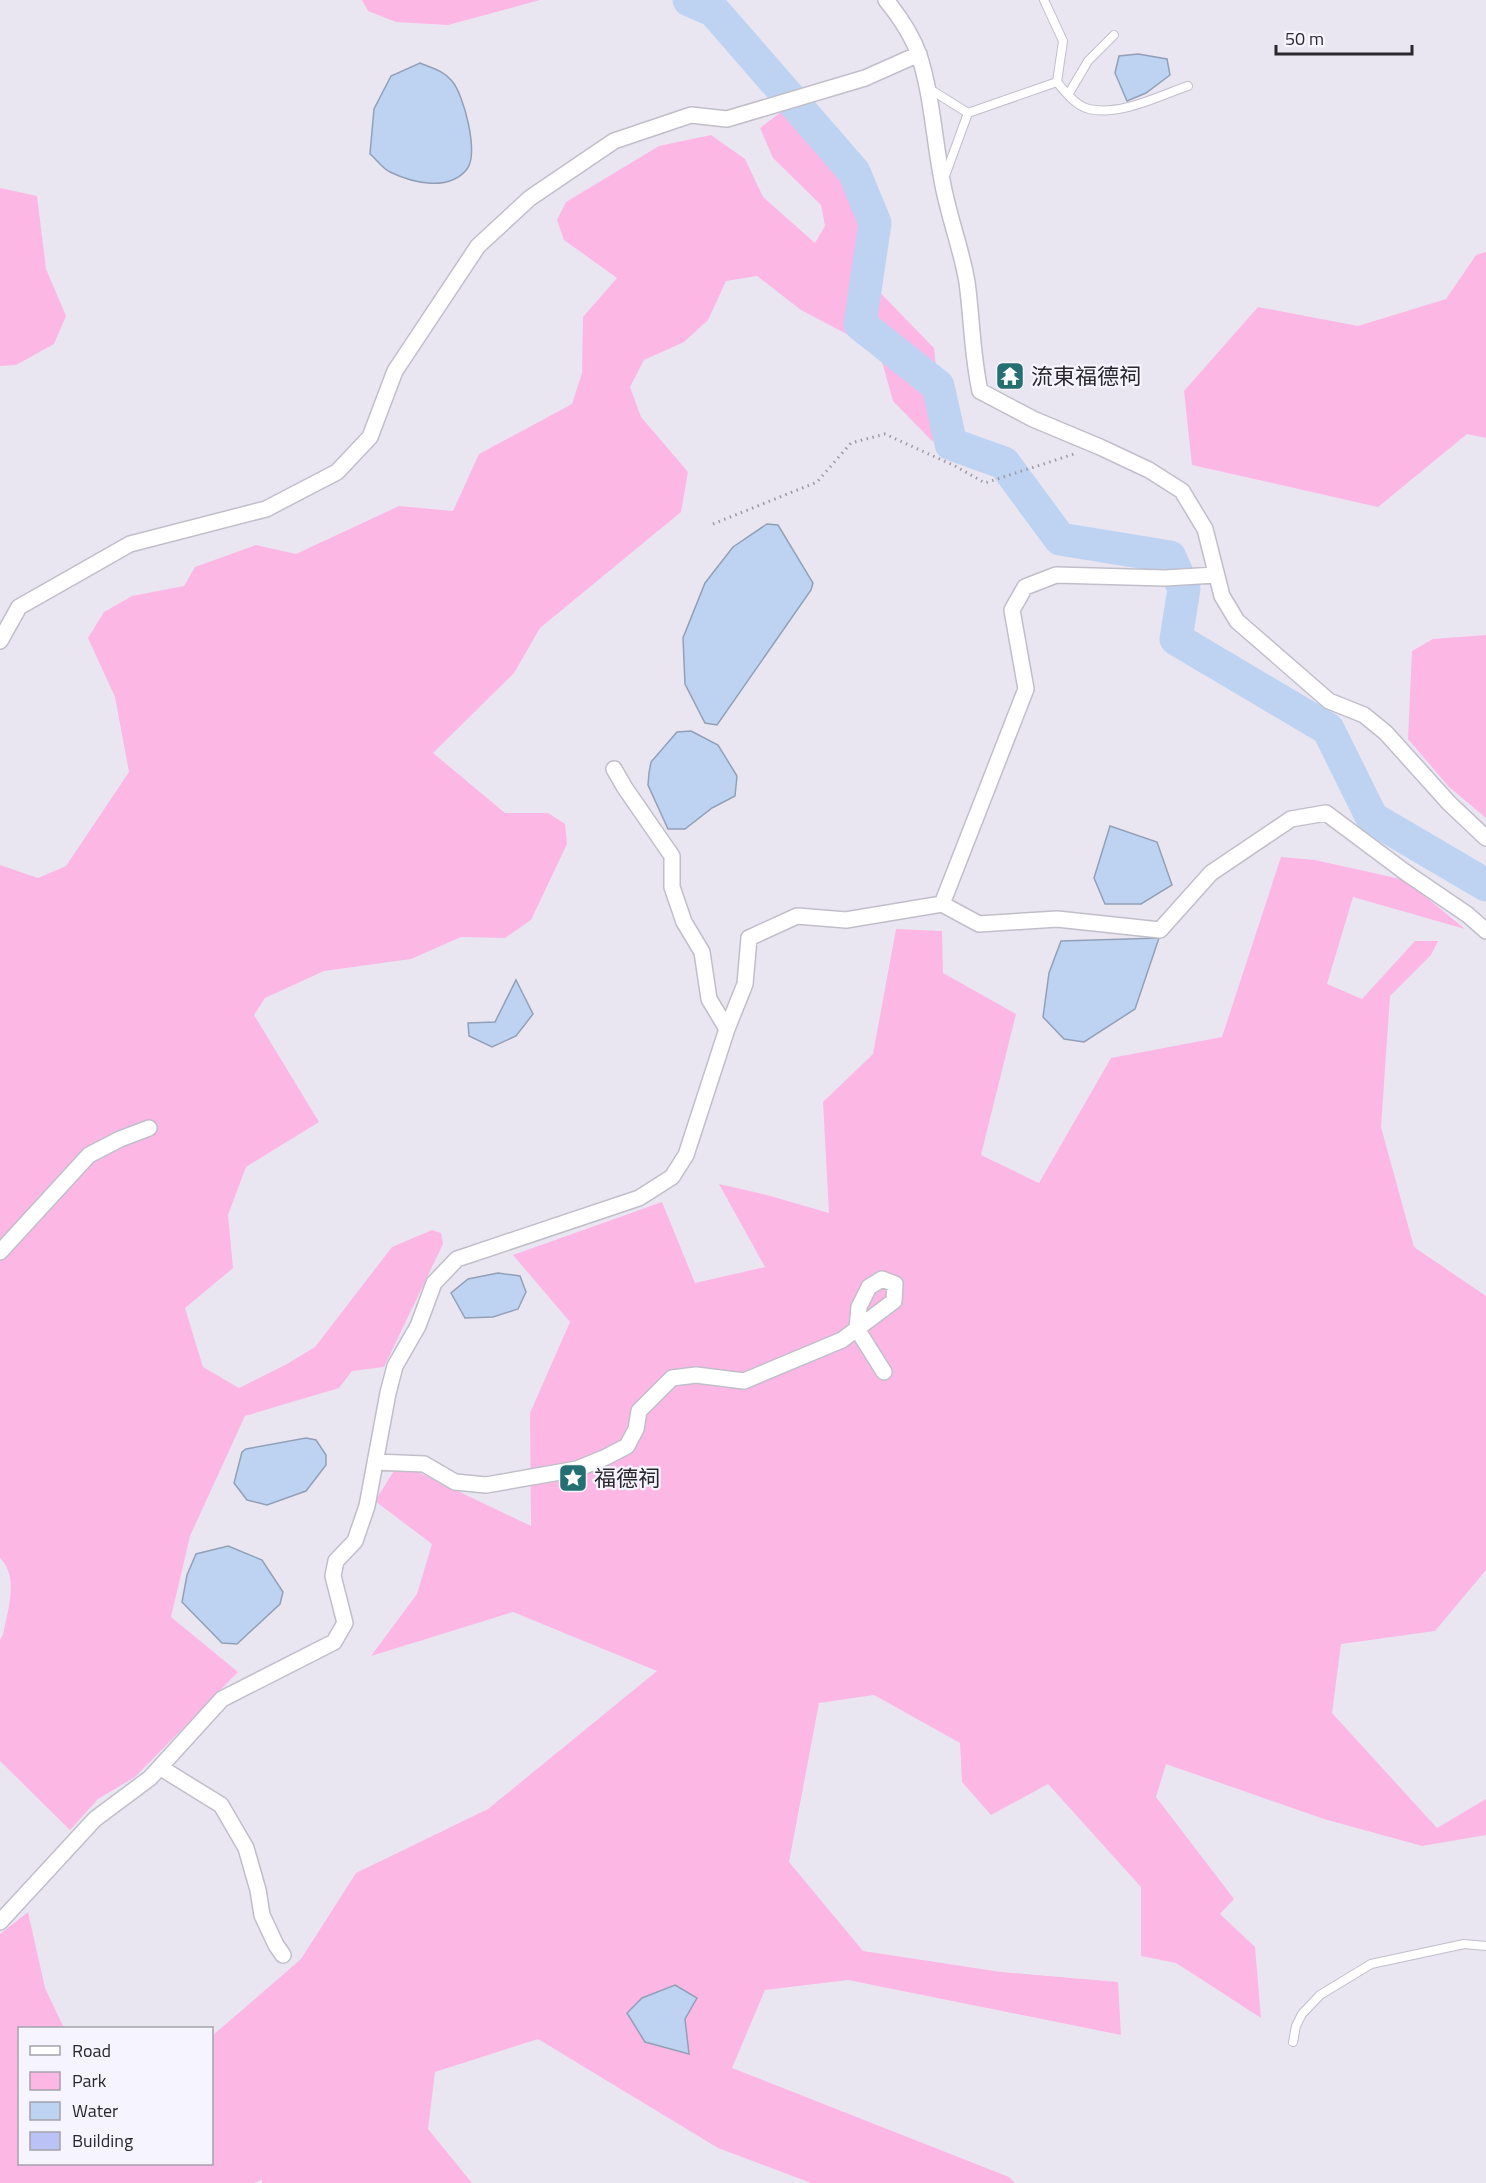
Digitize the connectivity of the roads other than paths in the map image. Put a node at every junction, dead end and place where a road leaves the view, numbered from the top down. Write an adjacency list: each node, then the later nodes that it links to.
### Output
1 (886, 0): 4 (street)
2 (1044, 0): 5 (lane)
3 (1114, 35): 8 (lane)
4 (918, 54): 7 (street); 12 (street)
5 (1057, 82): 8 (lane); 9 (lane)
6 (1188, 86): 8 (lane)
7 (926, 87): 9 (lane); 10 (street)
8 (1068, 95)
9 (968, 113): 10 (lane)
10 (942, 183): 11 (street)
11 (1216, 575): 14 (street); 15 (street)
12 (0, 641)
13 (614, 769): 17 (street)
14 (1486, 838)
15 (942, 904): 16 (street); 17 (street)
16 (1486, 931)
17 (727, 1029): 21 (street)
18 (149, 1128): 19 (street)
19 (0, 1252)
20 (884, 1372): 21 (street)
21 (376, 1462): 22 (street)
22 (161, 1768): 23 (street); 25 (street)
23 (0, 1922)
24 (1486, 1946): 26 (lane)
25 (283, 1954)
26 (1293, 2042)

